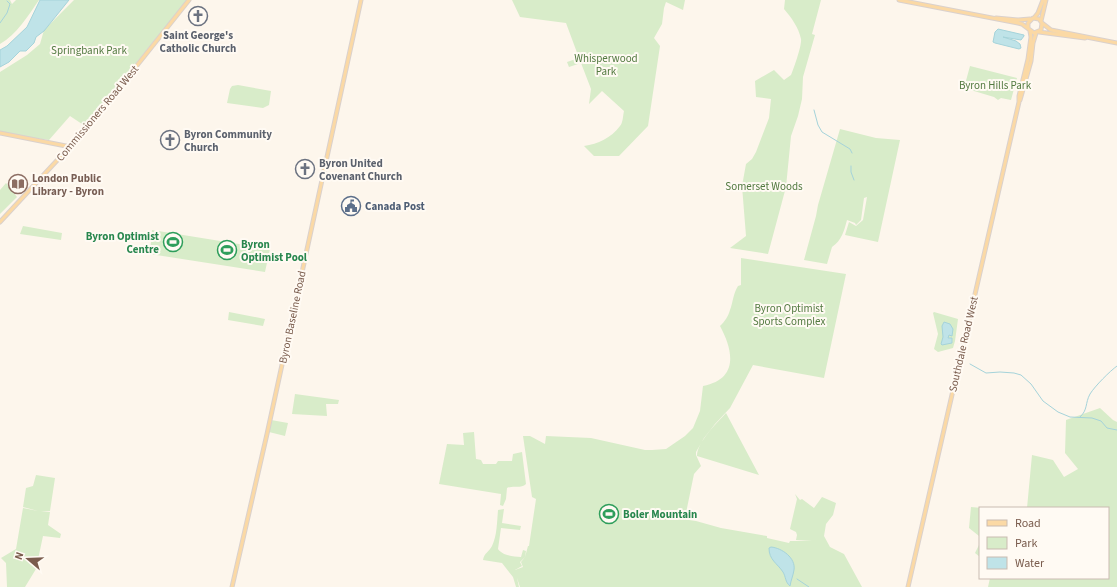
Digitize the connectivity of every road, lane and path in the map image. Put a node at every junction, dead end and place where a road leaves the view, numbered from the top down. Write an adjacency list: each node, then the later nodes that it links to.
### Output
1 (189, 0): 15 (main road, Commissioners Road West)
2 (361, 0): 17 (main road, Byron Baseline Road)
3 (899, 0): 6 (main road)
4 (1043, 0): 7 (main road)
5 (1046, 0): 8 (main road)
6 (995, 18): 7 (main road); 9 (main road)
7 (1032, 18): 8 (main road); 9 (main road)
8 (1042, 22): 10 (main road); 11 (main road)
9 (1029, 29): 10 (main road); 13 (main road, Southdale Road West)
10 (1037, 33): 11 (main road); 13 (main road, Southdale Road West)
11 (1093, 39): 12 (main road)
12 (1117, 43)
13 (1019, 102): 18 (main road, Southdale Road West)
14 (0, 133): 15 (main road)
15 (71, 147): 16 (main road, Commissioners Road West)
16 (0, 222)
17 (232, 587)
18 (908, 587)

